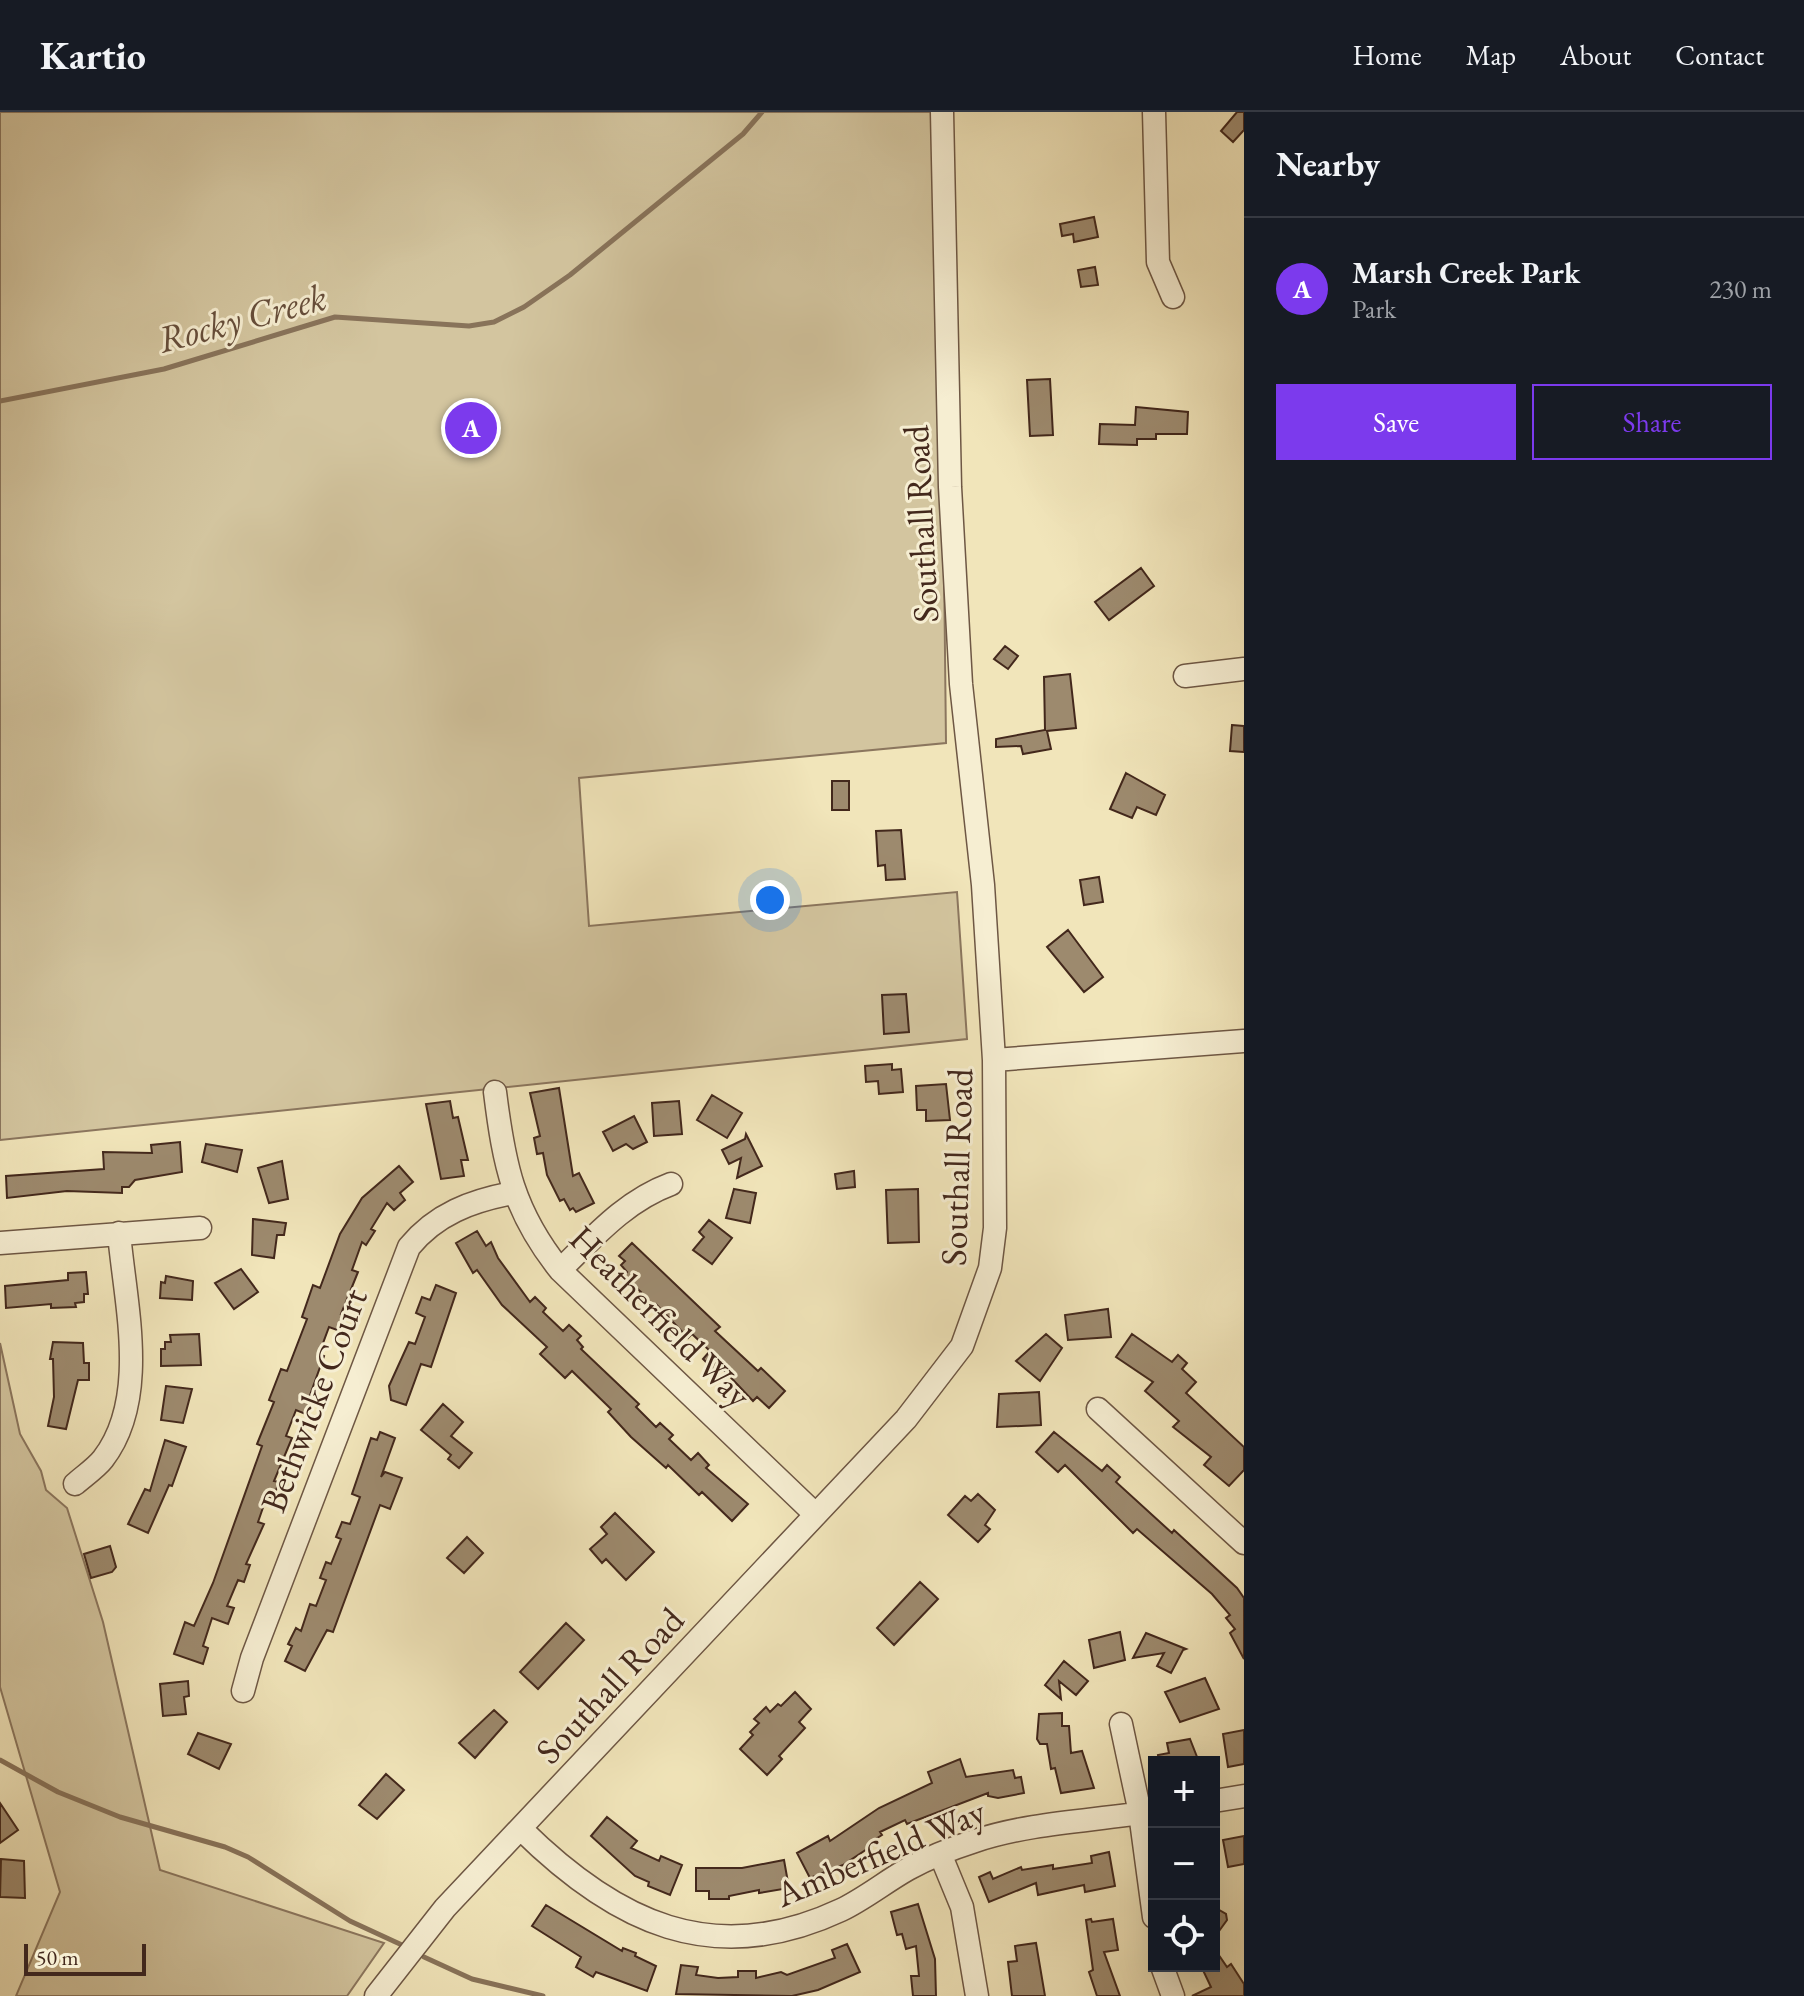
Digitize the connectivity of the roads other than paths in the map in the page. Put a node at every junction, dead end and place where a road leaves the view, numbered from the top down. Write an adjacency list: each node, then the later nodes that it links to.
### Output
1 (942, 112): 7 (street, Southall Road)
2 (1154, 112): 3 (street)
3 (1173, 297)
4 (1244, 669): 5 (street)
5 (1185, 676)
6 (1244, 1041): 7 (street)
7 (994, 1060): 17 (street, Southall Road)
8 (495, 1092): 10 (street, Heatherfield Way)
9 (671, 1184): 14 (street)
10 (513, 1193): 14 (street, Heatherfield Way); 19 (street, Bethwicke Court)
11 (200, 1228): 12 (street)
12 (119, 1233): 13 (street); 16 (street)
13 (0, 1243)
14 (560, 1270): 17 (street, Heatherfield Way)
15 (1098, 1409): 18 (street)
16 (75, 1484)
17 (815, 1514): 24 (street, Southall Road)
18 (1240, 1532)
19 (243, 1691)
20 (1121, 1724): 23 (street)
21 (1244, 1796): 22 (street)
22 (1220, 1800)
23 (1147, 1812): 25 (street, Amberfield Way); 26 (street)
24 (521, 1829): 25 (street, Amberfield Way); 28 (street, Southall Road)
25 (941, 1856): 29 (street)
26 (1153, 1900)
27 (1164, 1972): 30 (street)
28 (376, 1996)
29 (977, 1996)
30 (1173, 1996)

